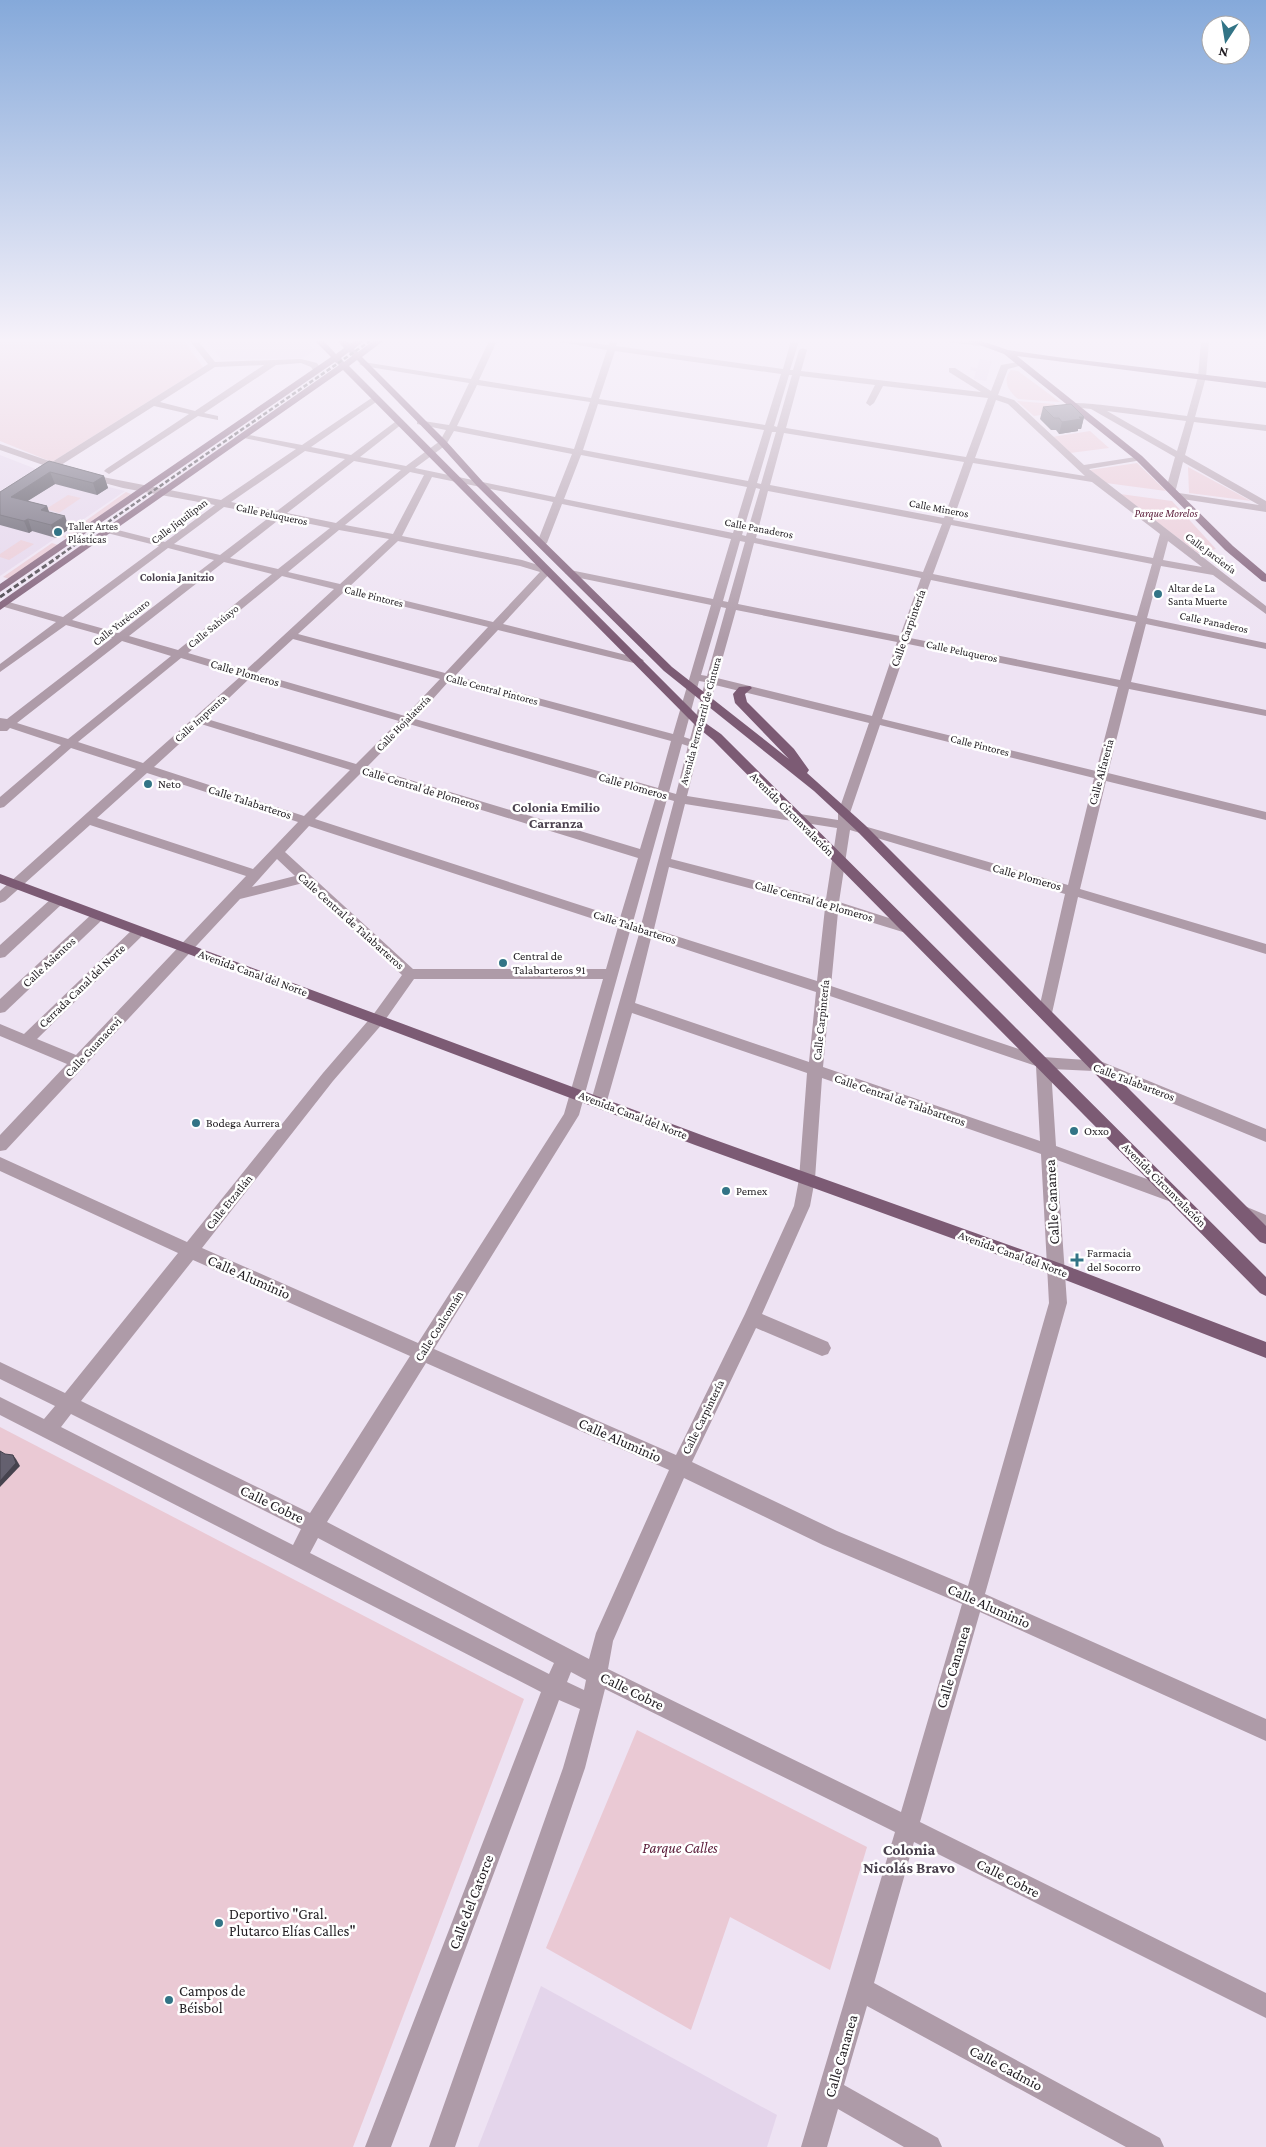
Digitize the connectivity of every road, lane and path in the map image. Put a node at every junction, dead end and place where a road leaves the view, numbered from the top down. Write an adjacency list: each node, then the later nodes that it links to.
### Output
1 (93, 441): 31 (street)
2 (153, 441): 33 (street)
3 (216, 441): 41 (main road)
4 (239, 441): 42 (main road)
5 (273, 441): 21 (street, Calle Panaderos)
6 (312, 441): 21 (street, Calle Jiquilipan)
7 (374, 441): 25 (street, Calle Yurécuaro)
8 (419, 441): 23 (main road, Avenida Circunvalación)
9 (529, 441): 22 (street, Calle Mineros)
10 (581, 441): 22 (street)
11 (765, 441): 28 (street, Avenida Ferrocarril de Cintura)
12 (779, 441): 30 (street, Avenida Ferrocarril de Cintura)
13 (846, 441): 27 (street)
14 (977, 441): 27 (street, Calle Carpintería)
15 (1053, 441): 32 (street, Calle Jarciería)
16 (1118, 441): 26 (main road)
17 (1154, 441): 24 (street)
18 (1183, 441): 24 (street)
19 (443, 443): 23 (street); 38 (main road)
20 (0, 447): 31 (street, Calle Peluqueros)
21 (303, 447): 25 (street, Calle Panaderos); 45 (street, Calle Jiquilipan)
22 (578, 451): 39 (street, Calle Mineros); 44 (street)
23 (433, 455): 29 (street, Calle Sahúayo); 36 (main road, Avenida Circunvalación)
24 (1180, 456): 43 (street); 46 (street)
25 (353, 458): 29 (street, Calle Panaderos); 48 (street, Calle Yurécuaro)
26 (1139, 458): 32 (street); 43 (main road)
27 (970, 461): 37 (street); 49 (street, Calle Carpintería)
28 (757, 465): 30 (street); 39 (street, Avenida Ferrocarril de Cintura)
29 (412, 466): 34 (street, Calle Panaderos); 50 (street, Calle Sahúayo)
30 (770, 466): 40 (street, Avenida Ferrocarril de Cintura)
31 (52, 467): 35 (street); 41 (street, Calle Peluqueros)
32 (1081, 468): 37 (street, Calle Jarciería)
33 (109, 471)
34 (429, 474): 36 (street, Calle Panaderos); 54 (street, Calle Imprenta)
35 (37, 476)
36 (457, 479): 38 (street, Calle Panaderos); 60 (main road, Avenida Circunvalación)
37 (1096, 480): 52 (street, Calle Jarciería)
38 (480, 484): 44 (street, Calle Panaderos); 56 (main road)
39 (752, 485): 40 (street, Calle Mineros); 53 (street, Avenida Ferrocarril de Cintura)
40 (764, 487): 49 (street, Calle Mineros); 55 (street, Avenida Ferrocarril de Cintura)
41 (146, 489): 42 (street, Calle Peluqueros); 68 (main road)
42 (166, 492): 45 (street, Calle Peluqueros); 51 (main road)
43 (1175, 492): 47 (street); 67 (main road)
44 (560, 500): 53 (street, Calle Panaderos); 56 (street)
45 (223, 503): 48 (street, Calle Peluqueros); 57 (street, Calle Jiquilipan)
46 (1266, 504)
47 (1266, 509)
48 (278, 515): 50 (street, Calle Peluqueros); 58 (street, Calle Yurécuaro)
49 (947, 522): 59 (street, Calle Mineros); 66 (street, Calle Carpintería)
50 (336, 527): 54 (street, Calle Peluqueros); 62 (street, Calle Sahúayo)
51 (110, 531): 57 (street, Calle Pintores); 71 (main road)
52 (1165, 534): 59 (street, Calle Alfareria); 65 (street, Calle Jarciería)
53 (736, 537): 55 (street, Calle Panaderos); 61 (street, Avenida Ferrocarril de Cintura)
54 (396, 538): 60 (street, Calle Peluqueros); 69 (street, Calle Imprenta)
55 (750, 540): 64 (street, Avenida Ferrocarril de Cintura); 66 (street, Calle Panaderos)
56 (542, 543): 63 (main road)
57 (168, 546): 58 (street, Calle Pintores); 75 (street, Calle Jiquilipan)
58 (221, 559): 62 (street, Calle Pintores); 78 (street, Calle Yurécuaro)
59 (1157, 563): 65 (street, Calle Mineros); 74 (street, Calle Alfareria)
60 (548, 571): 76 (street, Calle Hojalatería); 82 (main road, Avenida Circunvalación)
61 (726, 571): 64 (street); 70 (street, Avenida Ferrocarril de Cintura)
62 (279, 573): 69 (street, Calle Pintores); 81 (street, Calle Sahúayo)
63 (570, 573): 70 (street, Calle Peluqueros); 90 (main road)
64 (740, 573): 72 (street, Avenida Ferrocarril de Cintura)
65 (1216, 573): 73 (street, Calle Jarciería)
66 (928, 576): 74 (street, Calle Panaderos); 79 (street, Calle Carpintería)
67 (1266, 579)
68 (1, 587)
69 (341, 588): 76 (street, Calle Pintores); 77 (street, Calle Imprenta)
70 (717, 603): 72 (street, Calle Peluqueros); 85 (street, Avenida Ferrocarril de Cintura)
71 (2, 606): 75 (street, Calle Plomeros)
72 (732, 606): 79 (street, Calle Peluqueros); 87 (street, Avenida Ferrocarril de Cintura)
73 (1266, 610)
74 (1140, 620): 80 (street, Calle Panaderos); 88 (street, Calle Alfareria)
75 (65, 622): 78 (street, Calle Plomeros); 83 (street, Calle Jiquilipan)
76 (494, 626): 82 (street, Calle Pintores); 86 (street, Calle Hojalatería)
77 (290, 635): 84 (street, Calle Imprenta); 86 (street, Calle Central Pintores)
78 (120, 637): 81 (street, Calle Plomeros); 98 (street, Calle Yurécuaro)
79 (904, 639): 88 (street, Calle Peluqueros); 95 (street, Calle Carpintería)
80 (1266, 646)
81 (179, 654): 84 (street, Calle Plomeros); 102 (street, Calle Sahúayo)
82 (638, 661): 92 (main road, Avenida Circunvalación)
83 (0, 669)
84 (248, 674): 94 (street, Calle Imprenta); 96 (street, Calle Plomeros)
85 (695, 676): 87 (street, Calle Pintores); 90 (street, Avenida Ferrocarril de Cintura)
86 (446, 677): 96 (street, Calle Hojalatería); 101 (street, Calle Central Pintores)
87 (711, 680): 89 (street, Calle Pintores); 91 (street, Avenida Ferrocarril de Cintura)
88 (1125, 685): 93 (street, Calle Peluqueros); 106 (street, Calle Alfareria)
89 (746, 688): 95 (street, Calle Pintores); 107 (main road)
90 (692, 689): 91 (main road); 92 (street, Avenida Ferrocarril de Cintura)
91 (706, 700): 97 (street, Avenida Ferrocarril de Cintura); 99 (main road)
92 (686, 709): 97 (main road, Avenida Circunvalación); 101 (street, Avenida Ferrocarril de Cintura)
93 (1266, 713)
94 (199, 720): 104 (street, Calle Imprenta); 105 (street, Calle Central de Plomeros)
95 (876, 720): 106 (street, Calle Pintores); 113 (street, Calle Carpintería)
96 (406, 721): 105 (street, Calle Hojalatería); 108 (street, Calle Plomeros)
97 (700, 724): 100 (main road, Avenida Circunvalación); 103 (street, Avenida Ferrocarril de Cintura)
98 (3, 725): 102 (street, Calle Talabarteros)
99 (748, 733): 100 (main road); 107 (main road)
100 (717, 738): 111 (main road, Avenida Circunvalación)
101 (678, 739): 103 (street, Calle Central Pintores); 108 (street, Avenida Ferrocarril de Cintura)
102 (70, 744): 104 (street, Calle Talabarteros); 110 (street, Calle Sahúayo)
103 (694, 744): 109 (street, Avenida Ferrocarril de Cintura)
104 (146, 768): 114 (street, Calle Imprenta); 115 (street, Calle Talabarteros)
105 (357, 769): 115 (street, Calle Hojalatería); 118 (street, Calle Central de Plomeros)
106 (1100, 775): 112 (street, Calle Pintores); 125 (street, Calle Alfareria)
107 (818, 788): 113 (main road)
108 (663, 794): 109 (street, Calle Plomeros); 118 (street, Avenida Ferrocarril de Cintura)
109 (680, 799): 111 (street, Calle Plomeros); 119 (street, Avenida Ferrocarril de Cintura)
110 (0, 804)
111 (794, 816): 113 (street, Calle Plomeros); 120 (main road, Avenida Circunvalación)
112 (1266, 816)
113 (844, 819): 116 (street, Calle Plomeros); 120 (street, Calle Carpintería)
114 (89, 820): 121 (street); 124 (street, Calle Imprenta)
115 (307, 820): 117 (street, Calle Hojalatería); 131 (street, Calle Talabarteros)
116 (861, 828): 125 (street, Calle Plomeros); 143 (main road)
117 (277, 852): 121 (street, Calle Hojalatería); 123 (street, Calle Central de Talabarteros)
118 (644, 855): 131 (street, Avenida Ferrocarril de Cintura)
119 (664, 861): 129 (street, Calle Central de Plomeros); 133 (street, Avenida Ferrocarril de Cintura)
120 (838, 861): 129 (street, Calle Carpintería); 132 (main road, Avenida Circunvalación)
121 (256, 875): 126 (street, Calle Hojalatería)
122 (0, 878): 124 (main road, Avenida Canal del Norte)
123 (304, 878): 126 (street); 138 (street, Calle Central de Talabarteros)
124 (16, 884): 127 (street, Calle Imprenta); 128 (main road, Avenida Canal del Norte)
125 (1072, 890): 136 (street, Calle Plomeros); 143 (street, Calle Alfareria)
126 (236, 896): 135 (street, Calle Hojalatería)
127 (0, 898)
128 (57, 901): 130 (main road, Avenida Canal del Norte); 137 (street)
129 (832, 906): 132 (street, Calle Central de Plomeros); 140 (street, Calle Carpintería)
130 (98, 916): 134 (main road, Avenida Canal del Norte); 142 (street, Calle Asientos)
131 (626, 924): 133 (street, Calle Talabarteros); 139 (street, Avenida Ferrocarril de Cintura)
132 (906, 928): 148 (main road, Avenida Circunvalación)
133 (645, 930): 140 (street, Calle Talabarteros); 141 (street, Avenida Ferrocarril de Cintura)
134 (139, 931): 135 (main road, Avenida Canal del Norte); 146 (street, Cerrada Canal del Norte)
135 (186, 949): 144 (main road, Avenida Canal del Norte); 147 (street, Calle Guanacevi)
136 (1266, 949)
137 (0, 953)
138 (410, 974): 139 (street, Calle Central de Talabarteros); 144 (street, Calle Etzatlán)
139 (612, 974): 151 (street, Avenida Ferrocarril de Cintura)
140 (824, 989): 148 (street, Calle Talabarteros); 150 (street, Calle Carpintería)
141 (627, 1006): 150 (street, Calle Central de Talabarteros); 152 (street, Avenida Ferrocarril de Cintura)
142 (0, 1008)
143 (1045, 1013): 149 (main road)
144 (378, 1018): 151 (main road, Avenida Canal del Norte); 162 (street, Calle Etzatlán)
145 (0, 1030): 146 (street)
146 (26, 1041): 147 (street)
147 (79, 1063): 154 (street, Calle Guanacevi)
148 (1043, 1063): 149 (street, Calle Talabarteros); 155 (street, Calle Cananea); 158 (main road, Avenida Circunvalación)
149 (1095, 1065): 153 (street, Calle Talabarteros); 159 (main road)
150 (815, 1072): 155 (street, Calle Central de Talabarteros); 157 (street, Calle Carpintería)
151 (578, 1094): 152 (main road, Avenida Canal del Norte); 168 (street, Calle Coalcomán)
152 (598, 1101): 157 (main road, Avenida Canal del Norte)
153 (1266, 1136)
154 (0, 1145)
155 (1048, 1150): 158 (street, Calle Central de Talabarteros); 163 (street, Calle Cananea)
156 (0, 1164): 162 (street, Calle Aluminio)
157 (807, 1179): 163 (main road, Avenida Canal del Norte); 165 (street, Calle Carpintería)
158 (1174, 1196): 164 (main road, Avenida Circunvalación)
159 (1240, 1211): 160 (street); 161 (main road)
160 (1266, 1222)
161 (1266, 1237)
162 (190, 1251): 168 (street, Calle Aluminio); 170 (street, Calle Etzatlán)
163 (1056, 1269): 167 (main road, Avenida Canal del Norte); 176 (street, Calle Cananea)
164 (1266, 1288)
165 (752, 1318): 166 (street); 173 (street, Calle Carpintería)
166 (822, 1348)
167 (1266, 1350)
168 (423, 1353): 173 (street, Calle Aluminio); 174 (street, Calle Coalcomán)
169 (0, 1370): 170 (street, Calle Cobre)
170 (66, 1404): 172 (street, Calle Etzatlán); 174 (street, Calle Cobre)
171 (0, 1406): 172 (street)
172 (47, 1430): 175 (street)
173 (680, 1466): 176 (street, Calle Aluminio); 178 (street, Calle Carpintería)
174 (314, 1524): 175 (street, Calle Coalcomán); 177 (street, Calle Cobre)
175 (297, 1557): 179 (street)
176 (974, 1599): 181 (street, Calle Aluminio); 182 (street, Calle Cananea)
177 (567, 1657): 178 (street, Calle Cobre); 179 (street, Calle del Catorce)
178 (598, 1675): 180 (street); 182 (street, Calle Cobre)
179 (553, 1687): 180 (street); 186 (street, Calle del Catorce)
180 (592, 1704): 187 (street)
181 (1266, 1730)
182 (906, 1827): 183 (street, Calle Cananea); 184 (street, Calle Cobre)
183 (860, 1989): 185 (street, Calle Cananea); 190 (street, Calle Cadmio)
184 (1266, 2006)
185 (831, 2091): 188 (street, Calle Cananea); 189 (street)
186 (378, 2147)
187 (442, 2147)
188 (814, 2147)
189 (929, 2147)
190 (1151, 2147)

